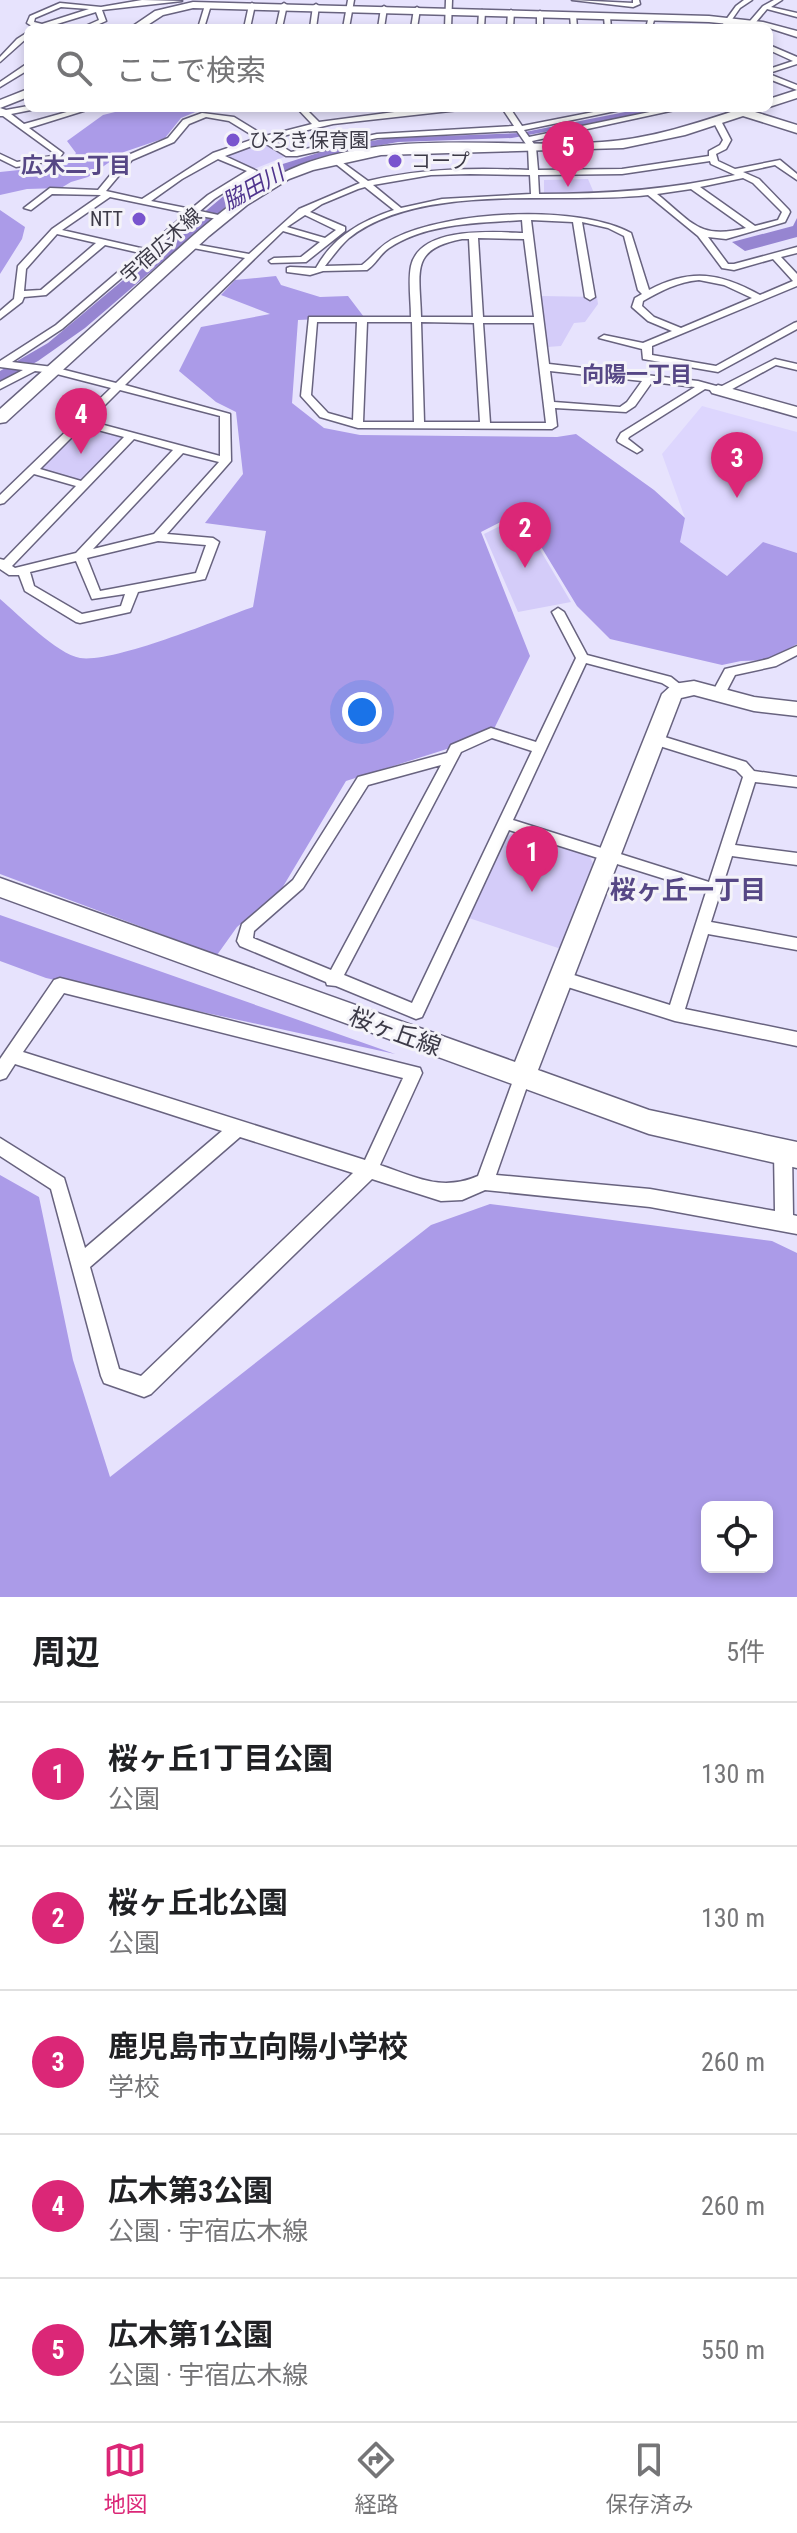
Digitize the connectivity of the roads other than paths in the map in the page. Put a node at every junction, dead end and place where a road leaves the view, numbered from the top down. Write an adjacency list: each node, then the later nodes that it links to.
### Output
1 (562, 0): 22 (street)
2 (575, 0): 3 (street)
3 (636, 0)
4 (749, 0): 25 (street)
5 (779, 0): 14 (street)
6 (180, 2): 9 (street); 15 (street); 23 (street)
7 (137, 3): 23 (street)
8 (351, 4): 13 (street); 16 (street); 34 (street)
9 (208, 5): 10 (street); 30 (street)
10 (252, 5): 11 (street); 31 (street)
11 (284, 5): 13 (street); 32 (street)
12 (449, 5): 17 (street); 18 (street)
13 (316, 6): 33 (street)
14 (765, 7): 21 (street); 43 (street)
15 (98, 8): 26 (street); 27 (street); 28 (street)
16 (384, 8): 17 (street); 35 (street)
17 (417, 9): 36 (street)
18 (482, 12): 19 (street); 37 (street)
19 (511, 12): 20 (street); 38 (street)
20 (540, 13): 22 (street); 39 (street)
21 (796, 14)
22 (567, 15): 24 (street); 40 (street)
23 (149, 19): 29 (street)
24 (608, 22): 41 (street)
25 (727, 23): 42 (street)
26 (32, 24)
27 (49, 24)
28 (95, 24)
29 (141, 24)
30 (202, 24)
31 (248, 24)
32 (280, 24)
33 (314, 24)
34 (347, 24)
35 (382, 24)
36 (415, 24)
37 (481, 24)
38 (510, 24)
39 (540, 24)
40 (572, 24)
41 (650, 24): 42 (street)
42 (691, 24)
43 (749, 24)
44 (773, 30): 45 (street)
45 (797, 34)
46 (24, 36): 48 (street)
47 (773, 49): 49 (street)
48 (0, 60)
49 (797, 61): 51 (street)
50 (24, 70): 53 (street)
51 (773, 72)
52 (773, 76): 54 (street)
53 (0, 85)
54 (797, 91): 56 (street)
55 (24, 95): 57 (street)
56 (773, 101)
57 (1, 108): 58 (street); 72 (street)
58 (24, 108)
59 (75, 112): 72 (street)
60 (235, 112): 69 (street)
61 (305, 112): 71 (street)
62 (367, 112): 71 (street)
63 (373, 112): 74 (street)
64 (509, 112): 75 (street)
65 (612, 112): 75 (street)
66 (658, 112): 75 (street)
67 (737, 112): 70 (street, 宇宿広木線)
68 (752, 112): 73 (street)
69 (231, 119): 76 (street); 88 (street)
70 (717, 121): 75 (street, 宇宿広木線); 79 (street)
71 (316, 123): 76 (street)
72 (23, 127): 78 (street)
73 (797, 129)
74 (387, 135): 75 (street); 76 (street)
75 (526, 136): 80 (street, 宇宿広木線); 82 (street)
76 (262, 137): 77 (street)
77 (216, 155): 92 (street); 96 (street)
78 (0, 156)
79 (712, 158): 81 (street); 83 (street)
80 (335, 159): 86 (street); 97 (street, 宇宿広木線)
81 (734, 172): 84 (street); 85 (street)
82 (534, 173): 83 (street); 86 (street); 91 (street)
83 (593, 173): 90 (street)
84 (745, 175): 87 (street); 101 (street)
85 (797, 178)
86 (365, 183): 94 (street); 95 (street)
87 (694, 187): 89 (street); 101 (street)
88 (104, 193): 92 (street); 93 (street); 102 (street)
89 (651, 193): 90 (street); 103 (street)
90 (601, 196): 91 (street)
91 (535, 197): 95 (street)
92 (143, 202): 96 (street)
93 (28, 208)
94 (302, 211): 100 (street); 106 (street)
95 (400, 211): 116 (street)
96 (194, 213): 97 (street); 110 (street)
97 (217, 218): 108 (street, 宇宿広木線)
98 (526, 219): 99 (street); 105 (street); 116 (street)
99 (577, 219): 121 (street); 122 (street)
100 (281, 228): 106 (street); 113 (street)
101 (753, 229): 103 (street)
102 (55, 231): 107 (street); 120 (street)
103 (701, 234): 115 (street)
104 (473, 236): 105 (street); 126 (street); 127 (street)
105 (528, 236): 128 (street)
106 (327, 241): 111 (street)
107 (103, 242): 110 (street); 120 (street)
108 (191, 245): 113 (street); 137 (street, 宇宿広木線)
109 (797, 250): 112 (street)
110 (146, 252): 133 (street)
111 (310, 255): 113 (street); 114 (street)
112 (775, 256): 115 (street); 119 (street)
113 (249, 257): 140 (street)
114 (274, 261)
115 (730, 267): 118 (street)
116 (321, 269): 117 (street)
117 (290, 270)
118 (701, 272)
119 (797, 282): 123 (street)
120 (21, 294): 124 (street)
121 (649, 294): 123 (street); 130 (street)
122 (590, 297)
123 (760, 299): 130 (street)
124 (0, 316)
125 (362, 319): 126 (street); 146 (street); 146 (street)
126 (418, 319): 127 (street); 147 (street)
127 (478, 320): 128 (street); 148 (street)
128 (539, 320): 135 (street)
129 (797, 325): 132 (street)
130 (681, 331): 132 (street)
131 (604, 338): 132 (street)
132 (647, 347)
133 (4, 364): 134 (street)
134 (32, 367): 137 (street); 139 (street)
135 (545, 367): 138 (street); 142 (street)
136 (797, 367): 141 (street)
137 (53, 370): 140 (street); 144 (street, 宇宿広木線)
138 (649, 379): 141 (street); 142 (street)
139 (0, 386)
140 (118, 386): 145 (street); 152 (street)
141 (714, 389): 143 (street); 151 (street)
142 (550, 405): 148 (street)
143 (797, 412)
144 (0, 418)
145 (81, 422): 149 (street); 153 (street)
146 (358, 425): 147 (street)
147 (419, 425): 148 (street)
148 (485, 425)
149 (131, 436): 150 (street); 154 (street)
150 (180, 449): 152 (street); 157 (street)
151 (637, 450)
152 (226, 461): 156 (street)
153 (32, 470): 154 (street); 155 (street)
154 (83, 485): 158 (street)
155 (0, 501)
156 (158, 537): 157 (street); 160 (street)
157 (80, 556): 159 (street); 160 (street)
158 (2, 564): 159 (street)
159 (23, 570): 160 (street)
160 (134, 587)
161 (558, 612): 163 (street)
162 (797, 650): 165 (street)
163 (582, 658): 164 (street); 168 (street)
164 (680, 689): 165 (street); 167 (street)
165 (718, 695): 166 (street)
166 (797, 709)
167 (655, 739): 170 (street); 174 (street)
168 (540, 748): 169 (street); 172 (street)
169 (451, 757): 181 (street); 181 (street)
170 (750, 776): 171 (street); 173 (street)
171 (797, 782)
172 (505, 823): 174 (street); 181 (street)
173 (726, 850): 175 (street); 177 (street)
174 (610, 856): 177 (street); 180 (street)
175 (797, 859)
176 (0, 887): 186 (street, 桜ヶ丘線)
177 (714, 889): 178 (street)
178 (703, 927): 179 (street); 182 (street)
179 (797, 944)
180 (561, 978): 182 (street); 186 (street)
181 (333, 980)
182 (675, 1014): 183 (street)
183 (797, 1039)
184 (12, 1056): 185 (street); 187 (street); 190 (street)
185 (0, 1073)
186 (522, 1078): 189 (street, 桜ヶ丘線); 191 (street)
187 (237, 1129): 190 (street); 193 (street)
188 (0, 1146): 193 (street)
189 (790, 1154): 192 (street)
190 (369, 1170): 191 (street); 193 (street)
191 (485, 1182): 192 (street)
192 (790, 1223)
193 (80, 1264)

